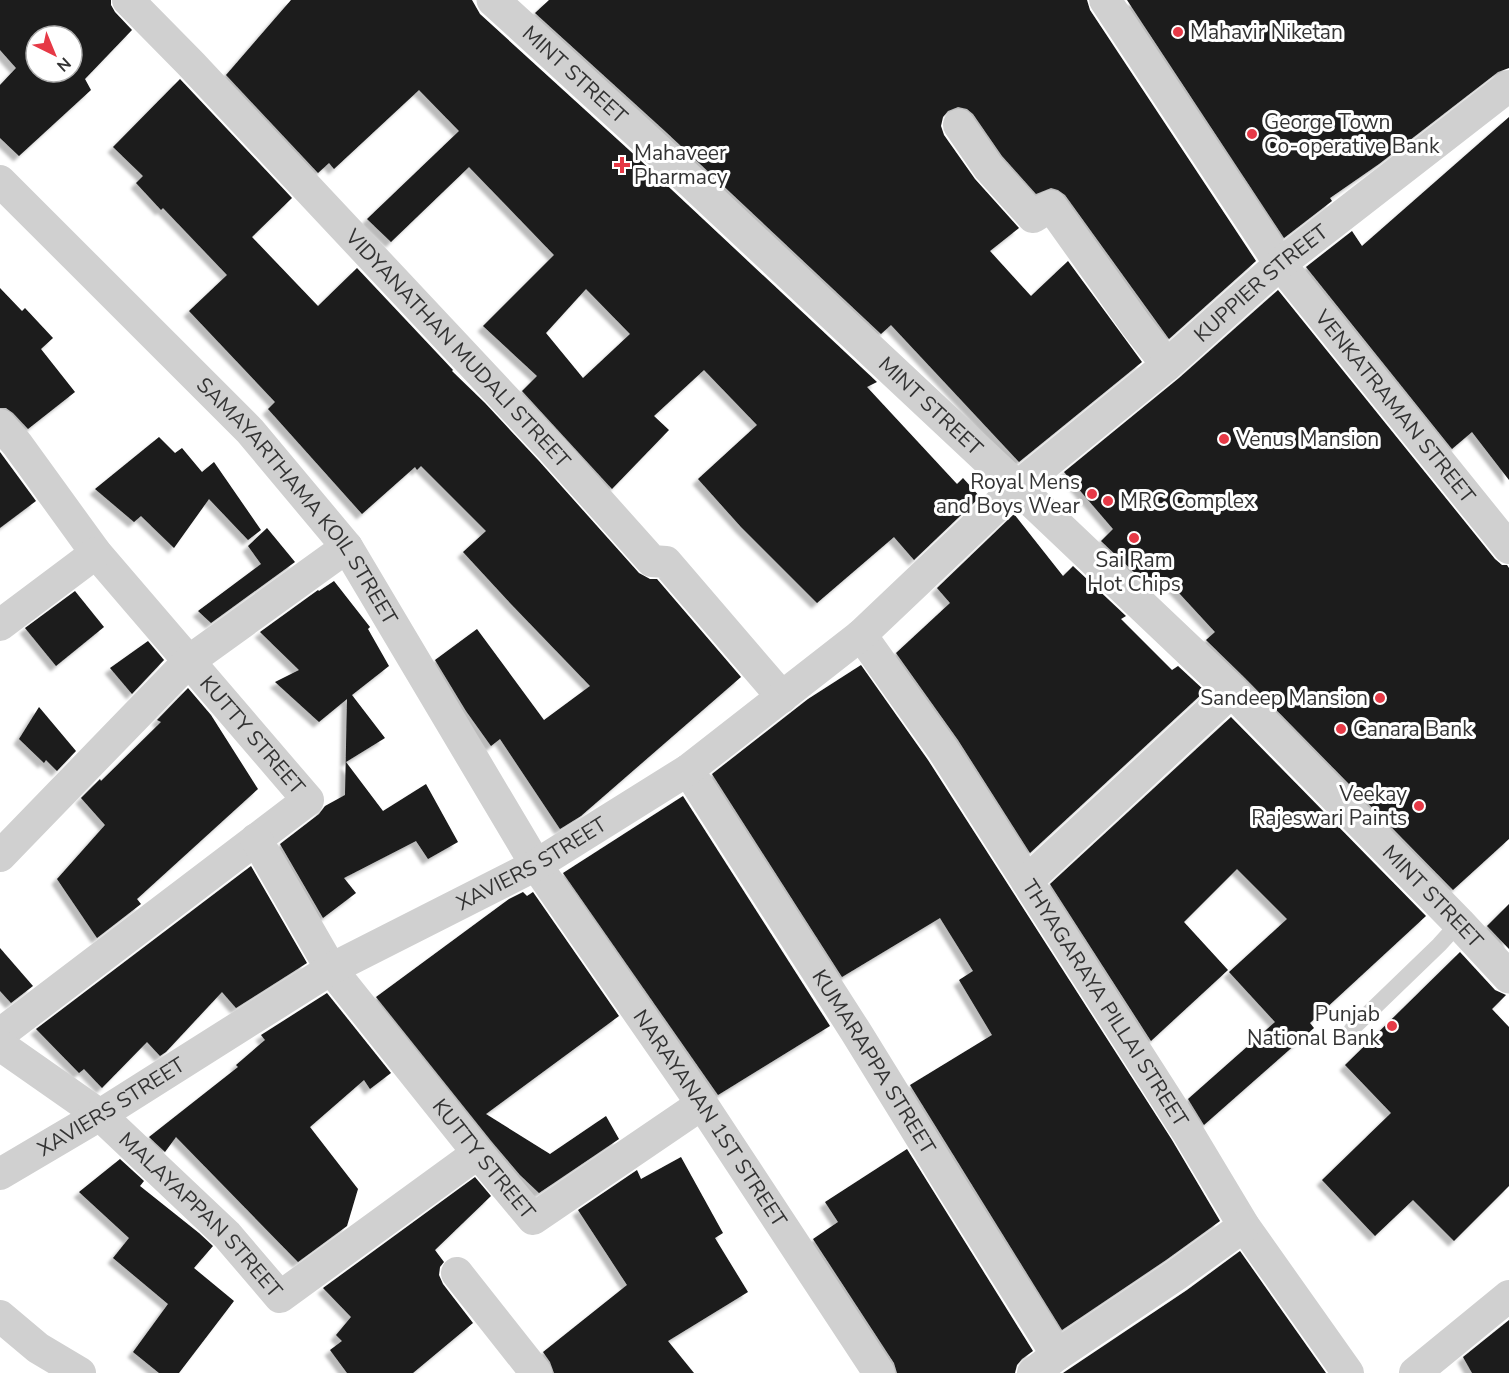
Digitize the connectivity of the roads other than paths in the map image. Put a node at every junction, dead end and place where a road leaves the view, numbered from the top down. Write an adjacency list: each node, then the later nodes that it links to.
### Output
1 (128, 0): 18 (street, VIDYANATHAN MUDALI STREET)
2 (493, 0): 10 (street, MINT STREET)
3 (1105, 0): 7 (street, VENKATRAMAN STREET)
4 (1509, 86): 7 (street, KUPPIER STREET)
5 (959, 125): 8 (street)
6 (0, 181): 11 (street, SAMAYARTHAMA KOIL STREET)
7 (1280, 264): 8 (street, KUPPIER STREET); 12 (street, VENKATRAMAN STREET)
8 (1167, 365): 10 (street, KUPPIER STREET)
9 (0, 425): 13 (street, KUTTY STREET)
10 (1017, 487): 15 (street, XAVIERS STREET); 17 (street, MINT STREET)
11 (347, 547): 16 (street); 22 (street, SAMAYARTHAMA KOIL STREET)
12 (1509, 548)
13 (96, 553): 14 (street); 16 (street, KUTTY STREET)
14 (0, 625)
15 (861, 635): 18 (street, XAVIERS STREET); 23 (street, THYAGARAYA PILLAI STREET)
16 (189, 662): 20 (street, KUTTY STREET); 21 (street)
17 (1232, 691): 23 (street); 24 (street, MINT STREET)
18 (782, 697): 19 (street, XAVIERS STREET)
19 (688, 770): 22 (street, XAVIERS STREET); 38 (street, KUMARAPPA STREET)
20 (256, 839): 25 (street, KUTTY STREET); 28 (street, KUTTY STREET)
21 (0, 856)
22 (536, 865): 25 (street, XAVIERS STREET); 30 (street, NARAYANAN 1ST STREET)
23 (1027, 881): 34 (street, THYAGARAYA PILLAI STREET)
24 (1459, 923): 26 (street, MINT STREET); 27 (lane)
25 (331, 969): 31 (street, XAVIERS STREET); 32 (street, KUTTY STREET)
26 (1509, 977)
27 (1352, 1029)
28 (0, 1034)
29 (0, 1045): 31 (street)
30 (702, 1104): 32 (street, KUTTY STREET); 41 (street, NARAYANAN 1ST STREET)
31 (100, 1114): 32 (street, MALAYAPPAN STREET); 33 (street, XAVIERS STREET)
32 (478, 1153)
33 (0, 1174)
34 (1244, 1226): 38 (street); 42 (street, THYAGARAYA PILLAI STREET)
35 (457, 1273): 40 (street)
36 (1509, 1296): 43 (street)
37 (0, 1316): 39 (street)
38 (1045, 1364)
39 (80, 1373)
40 (536, 1373)
41 (879, 1373)
42 (1348, 1373)
43 (1415, 1373)

